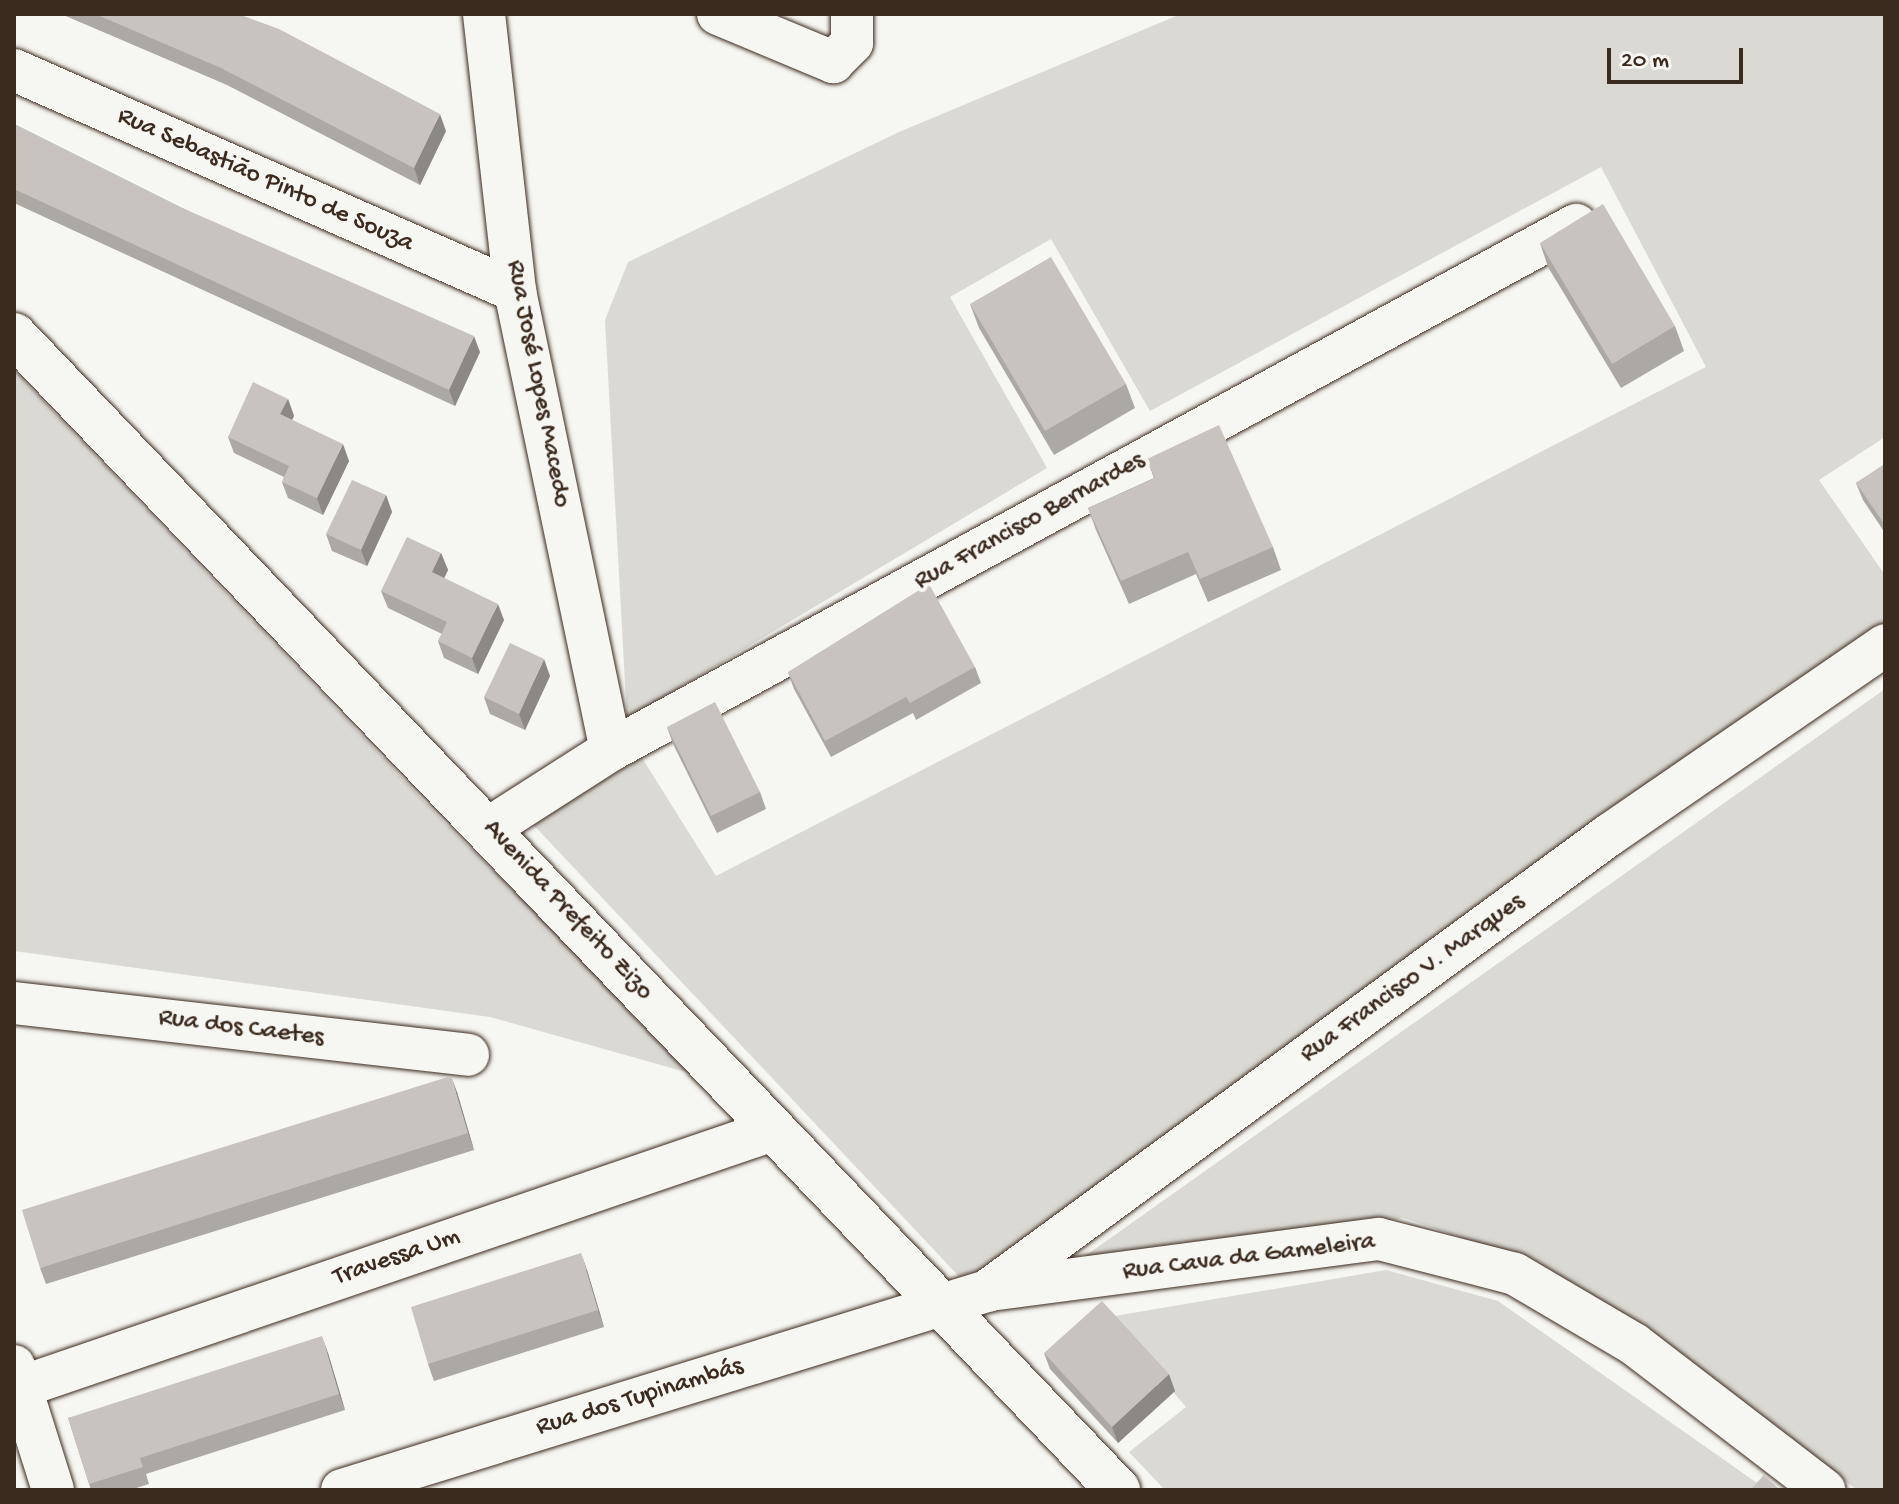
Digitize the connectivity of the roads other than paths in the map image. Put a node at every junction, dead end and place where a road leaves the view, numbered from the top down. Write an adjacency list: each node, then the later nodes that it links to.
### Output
1 (484, 14): 6 (street, Rua José Lopes Macedo)
2 (718, 14): 3 (street)
3 (852, 14)
4 (14, 70): 6 (street, Rua Sebastião Pinto de Souza)
5 (1576, 225): 9 (street, Rua Francisco Bernardes)
6 (515, 291): 9 (street, Rua José Lopes Macedo)
7 (14, 335): 10 (main road, Avenida Prefeito Zizo)
8 (1885, 645): 14 (street, Rua Francisco V. Marques)
9 (611, 750): 10 (street, Rua Francisco Bernardes)
10 (489, 828): 13 (main road, Avenida Prefeito Zizo)
11 (14, 1003): 12 (street, Rua dos Caetes)
12 (468, 1055)
13 (773, 1130): 15 (main road, Avenida Prefeito Zizo); 16 (street, Travessa Um)
14 (987, 1291): 15 (street, Rua Francisco V. Marques); 20 (street, Rua Cava da Gameleira)
15 (939, 1306): 18 (street, Rua dos Tupinambás); 19 (main road, Avenida Prefeito Zizo)
16 (18, 1376): 17 (street)
17 (53, 1490)
18 (342, 1490)
19 (1118, 1490)
20 (1824, 1490)

